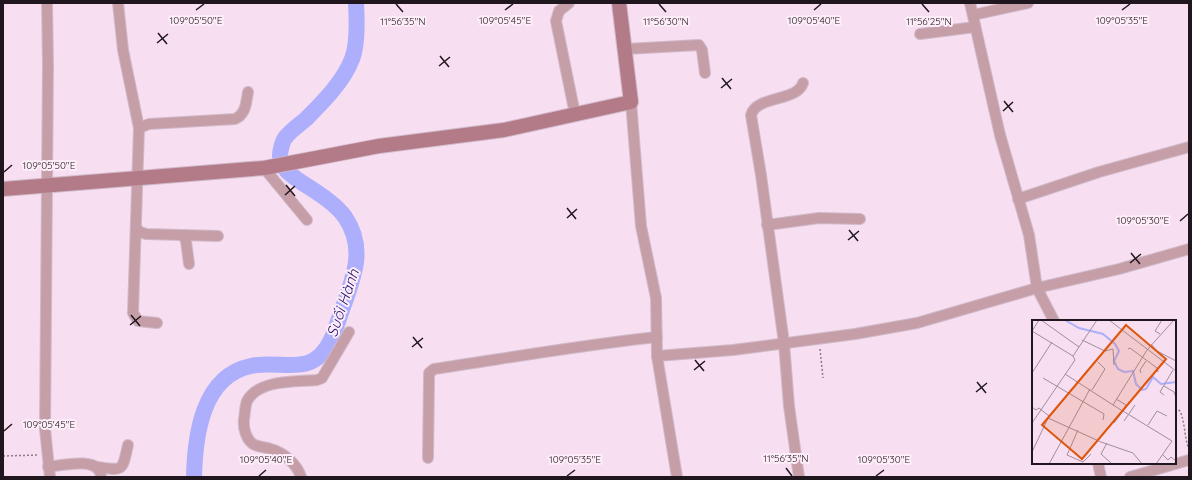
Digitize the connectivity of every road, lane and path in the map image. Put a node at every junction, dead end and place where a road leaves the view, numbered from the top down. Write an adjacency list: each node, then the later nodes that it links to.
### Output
1 (47, 3): 20 (street)
2 (118, 3): 16 (street)
3 (568, 3): 15 (street)
4 (619, 3): 10 (street)
5 (970, 3): 7 (street)
6 (1028, 3): 7 (street)
7 (973, 15): 8 (street)
8 (975, 27): 9 (street); 22 (street)
9 (920, 34)
10 (626, 49): 11 (street); 14 (street)
11 (705, 73)
12 (803, 83): 25 (street)
13 (248, 92): 16 (street)
14 (631, 102): 15 (street); 35 (street)
15 (575, 114): 18 (street)
16 (139, 128): 19 (street)
17 (1189, 147): 22 (street)
18 (264, 168): 19 (street); 24 (street)
19 (137, 179): 20 (street); 26 (street)
20 (47, 186): 21 (street); 43 (street)
21 (3, 189)
22 (1018, 199): 31 (street)
23 (860, 219): 25 (street)
24 (307, 220)
25 (767, 225): 37 (street)
26 (136, 228): 27 (street); 33 (street)
27 (183, 235): 28 (street); 30 (street)
28 (218, 236)
29 (1189, 249): 31 (street)
30 (189, 264)
31 (1037, 288): 32 (street); 36 (street)
32 (1053, 320)
33 (156, 323)
34 (349, 332): 52 (street)
35 (657, 338): 38 (street); 45 (street)
36 (819, 339): 37 (street); 39 (path)
37 (784, 344): 38 (street); 54 (street)
38 (657, 356): 53 (street)
39 (824, 378)
40 (1176, 409): 42 (path)
41 (128, 445): 51 (street)
42 (1189, 449)
43 (47, 455): 44 (path); 50 (street)
44 (3, 456)
45 (428, 458)
46 (1189, 460): 49 (street)
47 (1098, 464): 55 (street)
48 (1175, 464): 56 (street)
49 (1176, 464)
50 (49, 472): 51 (street)
51 (100, 472)
52 (301, 477)
53 (677, 477)
54 (799, 477)
55 (1101, 477)
56 (1130, 477)

